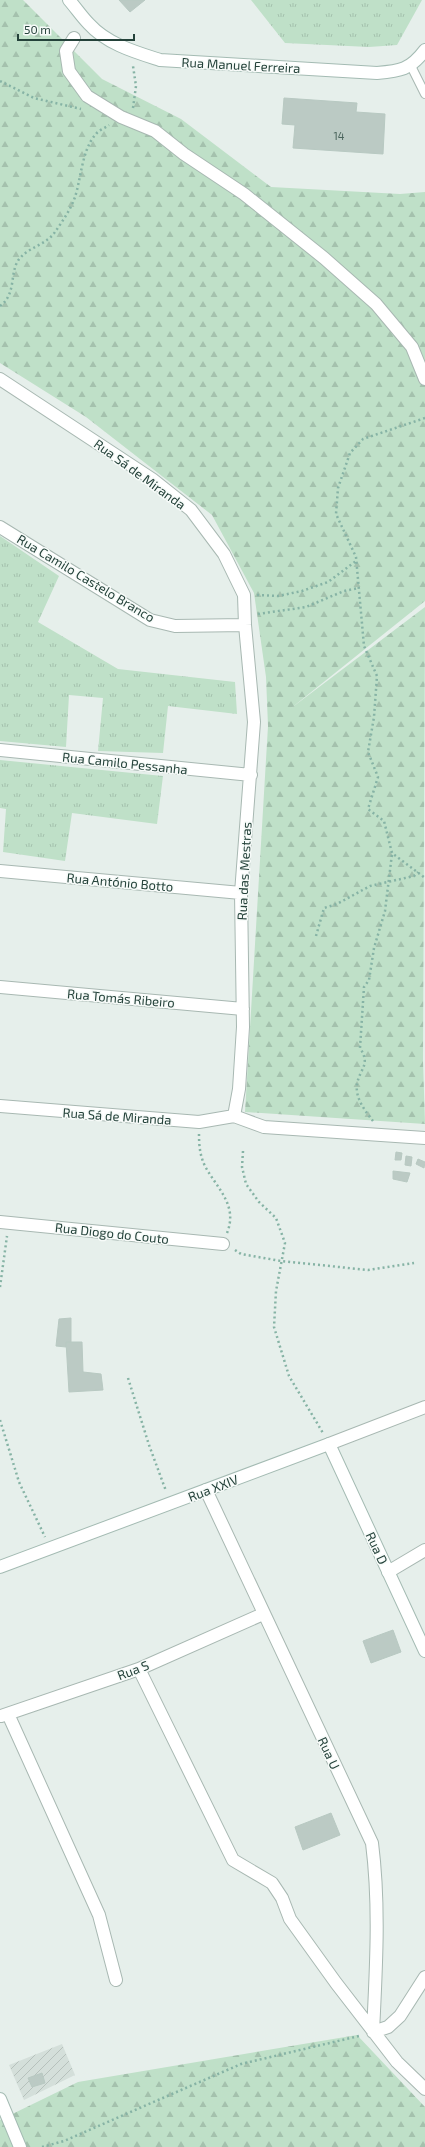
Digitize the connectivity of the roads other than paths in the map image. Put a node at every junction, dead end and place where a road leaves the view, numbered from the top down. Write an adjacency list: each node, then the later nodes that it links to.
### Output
1 (69, 0): 4 (street, Rua Manuel Ferreira)
2 (74, 38): 7 (street)
3 (425, 50): 4 (street)
4 (411, 66): 5 (lane)
5 (425, 94)
6 (0, 379): 9 (street, Rua Sá de Miranda)
7 (425, 379)
8 (0, 527): 9 (street, Rua Camilo Castelo Branco)
9 (244, 621): 11 (street, Rua das Mestras)
10 (0, 750): 11 (street, Rua Camilo Pessanha)
11 (251, 775): 13 (street, Rua das Mestras)
12 (0, 871): 13 (street, Rua António Botto)
13 (241, 893): 15 (street, Rua das Mestras)
14 (0, 987): 15 (street, Rua Tomás Ribeiro)
15 (243, 1009): 17 (street, Rua das Mestras)
16 (0, 1106): 17 (street, Rua Sá de Miranda)
17 (234, 1116): 18 (street)
18 (425, 1138)
19 (5, 1222): 20 (street, Rua Diogo do Couto)
20 (223, 1244)
21 (425, 1407): 22 (street, Rua XXIV)
22 (329, 1444): 23 (street, Rua XXIV); 26 (street, Rua D)
23 (206, 1490): 25 (street, Rua XXIV); 27 (street, Rua U)
24 (425, 1550): 26 (street)
25 (0, 1567)
26 (388, 1572): 28 (street, Rua D)
27 (263, 1614): 29 (street, Rua S); 33 (street, Rua U)
28 (425, 1651)
29 (139, 1669): 30 (street, Rua S); 33 (street)
30 (4, 1715): 32 (street)
31 (425, 1977): 33 (street)
32 (116, 1980)
33 (373, 2032): 34 (street)
34 (425, 2089)
35 (0, 2099): 36 (street)
36 (4, 2115): 37 (street)
37 (20, 2147)

